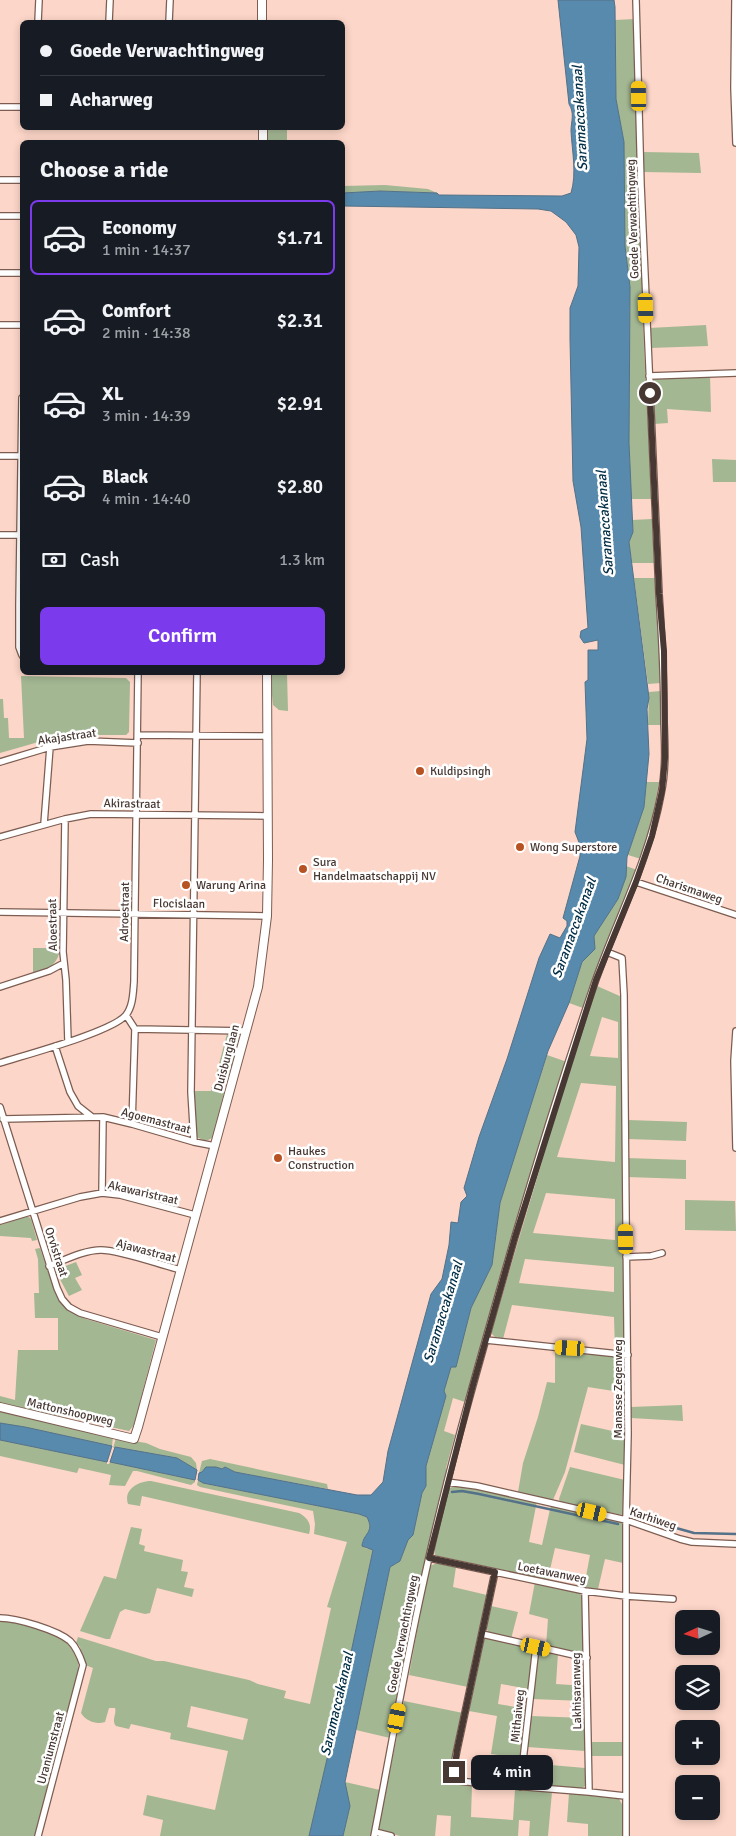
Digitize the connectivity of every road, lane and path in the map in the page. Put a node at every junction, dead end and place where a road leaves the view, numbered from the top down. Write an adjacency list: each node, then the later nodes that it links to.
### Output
1 (39, 0): 7 (street)
2 (110, 0): 8 (street)
3 (170, 0): 9 (street)
4 (262, 0): 10 (street)
5 (636, 0): 24 (street, Goede Verwachtingweg)
6 (736, 0): 11 (street)
7 (38, 20)
8 (109, 20)
9 (169, 20)
10 (262, 20)
11 (736, 27): 14 (street)
12 (0, 107): 13 (street)
13 (20, 107)
14 (736, 143)
15 (0, 180): 16 (street)
16 (20, 180)
17 (0, 216): 18 (street)
18 (20, 216)
19 (0, 273): 20 (street)
20 (20, 273)
21 (0, 325): 22 (street)
22 (20, 325)
23 (736, 373): 24 (street)
24 (649, 376): 46 (street, Goede Verwachtingweg)
25 (0, 456): 26 (street)
26 (20, 456)
27 (0, 535): 28 (street)
28 (20, 535)
29 (20, 626): 30 (street)
30 (20, 650)
31 (138, 675): 34 (street, Adroestraat)
32 (197, 675): 35 (street)
33 (266, 675): 36 (street, Duisburglaan)
34 (138, 734): 35 (street); 37 (street, Adroestraat)
35 (196, 736): 36 (street); 41 (street)
36 (267, 736): 42 (street, Duisburglaan)
37 (138, 743): 38 (street, Akajastraat); 40 (street, Adroestraat)
38 (50, 747): 39 (street, Akajastraat); 44 (street)
39 (0, 762)
40 (136, 815): 41 (street, Akirastraat); 43 (street, Akirastraat); 49 (street, Adroestraat)
41 (195, 815): 42 (street, Akirastraat); 50 (street)
42 (268, 816): 51 (street, Duisburglaan)
43 (65, 819): 44 (street, Akirastraat); 48 (street, Aloestraat)
44 (44, 824): 45 (street, Akirastraat)
45 (0, 837)
46 (636, 882): 52 (street, Charismaweg); 53 (street, Goede Verwachtingweg)
47 (0, 912): 48 (street, Flocislaan)
48 (63, 912): 49 (street, Flocislaan); 54 (street, Aloestraat)
49 (135, 913): 50 (street, Flocislaan); 56 (street, Adroestraat)
50 (194, 914): 51 (street, Flocislaan); 58 (street)
51 (267, 916): 59 (street, Duisburglaan)
52 (736, 916)
53 (608, 952): 77 (street, Manasse Zegenweg); 81 (street, Goede Verwachtingweg)
54 (64, 963): 55 (street, Aloestraat); 61 (street)
55 (0, 986)
56 (126, 1015): 57 (street); 61 (street)
57 (135, 1029): 58 (street); 68 (street)
58 (193, 1031): 59 (street); 69 (street)
59 (246, 1031): 70 (street, Duisburglaan)
60 (736, 1031): 71 (street)
61 (68, 1041): 62 (street)
62 (56, 1046): 63 (street); 65 (street)
63 (0, 1063)
64 (0, 1107): 67 (street, Orvistraat)
65 (92, 1117): 66 (street, Agoemastraat); 67 (street, Agoemastraat)
66 (102, 1117): 68 (street, Agoemastraat); 72 (street)
67 (4, 1119): 73 (street, Orvistraat)
68 (132, 1124): 69 (street, Agoemastraat)
69 (194, 1142): 70 (street, Agoemastraat)
70 (215, 1146): 74 (street, Duisburglaan)
71 (736, 1148)
72 (102, 1193): 73 (street, Akawaristraat); 74 (street, Akawaristraat)
73 (33, 1212): 75 (street, Akawaristraat); 78 (street, Orvistraat)
74 (195, 1215): 79 (street, Duisburglaan)
75 (0, 1221)
76 (662, 1253): 77 (street)
77 (626, 1257): 82 (street, Manasse Zegenweg)
78 (49, 1266): 79 (street, Ajawastraat); 80 (street, Orvistraat)
79 (180, 1270): 80 (street, Duisburglaan)
80 (162, 1337): 84 (street, Duisburglaan)
81 (486, 1340): 82 (street); 85 (street, Goede Verwachtingweg)
82 (628, 1355): 86 (street, Manasse Zegenweg)
83 (0, 1407): 84 (street, Mattonshoopweg)
84 (134, 1439)
85 (447, 1482): 86 (street, Karhiweg); 88 (street, Goede Verwachtingweg)
86 (626, 1520): 87 (street, Karhiweg); 91 (street, Manasse Zegenweg)
87 (736, 1544)
88 (429, 1558): 89 (street, Loetawanweg); 100 (street, Goede Verwachtingweg)
89 (495, 1572): 90 (street, Loetawanweg); 94 (street)
90 (585, 1591): 91 (street, Loetawanweg); 96 (street, Lakhisaranweg)
91 (626, 1596): 92 (street, Loetawanweg); 99 (street, Manasse Zegenweg)
92 (673, 1599)
93 (0, 1618): 101 (street, Uraniumstraat)
94 (482, 1634): 95 (street); 97 (street)
95 (536, 1647): 96 (street); 97 (street, Mithaiweg)
96 (587, 1658): 98 (street, Lakhisaranweg)
97 (520, 1787): 98 (street)
98 (589, 1792): 99 (street)
99 (625, 1796): 103 (street, Manasse Zegenweg)
100 (374, 1834): 102 (street)
101 (38, 1836)
102 (391, 1836)
103 (626, 1836)

